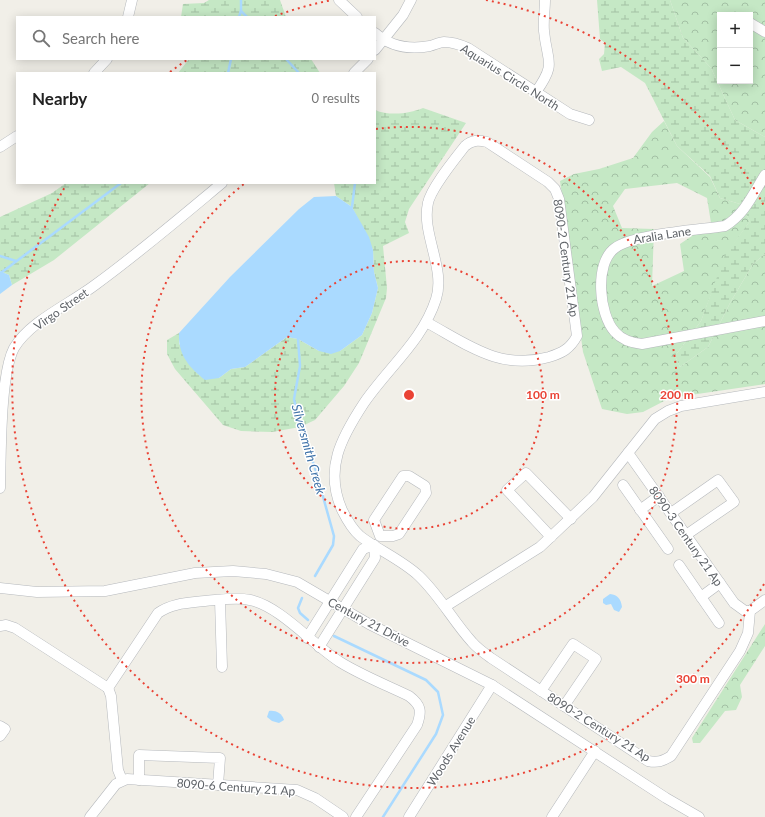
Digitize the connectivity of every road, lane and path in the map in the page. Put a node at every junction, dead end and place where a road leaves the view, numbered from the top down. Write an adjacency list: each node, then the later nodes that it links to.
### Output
1 (132, 0): 5 (street)
2 (339, 0): 6 (street)
3 (411, 0): 10 (street)
4 (545, 0): 16 (street)
5 (128, 16)
6 (356, 16)
7 (753, 25): 8 (street)
8 (765, 32)
9 (376, 34): 10 (street)
10 (383, 40): 11 (street); 16 (street, Aquarius Circle North)
11 (376, 49)
12 (106, 60): 14 (street)
13 (367, 60): 15 (street)
14 (95, 72)
15 (355, 72)
16 (536, 92): 17 (street, Aquarius Circle North)
17 (589, 120)
18 (16, 137): 19 (street)
19 (0, 147)
20 (765, 175): 22 (street, Aralia Lane)
21 (221, 184): 25 (street, Virgo Street)
22 (765, 321)
23 (426, 322): 23 (street, 8090-2 Century 21 Ap); 36 (street, 8090-2 Century 21 Ap)
24 (765, 392): 26 (street)
25 (1, 396): 28 (street, Virgo Street)
26 (628, 453): 29 (street, 8090-3 Century 21 Ap); 32 (street)
27 (623, 485): 30 (street)
28 (0, 488)
29 (659, 496): 30 (street); 31 (street, 8090-3 Century 21 Ap)
30 (640, 510): 37 (street)
31 (671, 513): 33 (street, 8090-3 Century 21 Ap); 33 (street)
32 (571, 519): 35 (street); 35 (street)
33 (686, 535): 39 (street, 8090-3 Century 21 Ap)
34 (380, 536): 34 (street); 36 (street)
35 (551, 537): 45 (street)
36 (374, 545): 44 (street); 45 (street, 8090-2 Century 21 Ap); 46 (street)
37 (668, 549)
38 (679, 565): 41 (street)
39 (720, 583): 41 (street); 47 (street, 8090-3 Century 21 Ap)
40 (0, 588): 44 (street, Century 21 Drive)
41 (701, 597): 48 (street)
42 (220, 600): 50 (street); 52 (street); 54 (street)
43 (765, 600): 47 (street)
44 (330, 601): 46 (street, Century 21 Drive); 50 (street)
45 (446, 606): 55 (street, 8090-2 Century 21 Ap)
46 (343, 609): 51 (street); 53 (street, Century 21 Drive)
47 (750, 611): 56 (street, 8090-2 Century 21 Ap)
48 (719, 623)
49 (0, 626): 54 (street)
50 (307, 638): 51 (street)
51 (319, 647): 65 (street)
52 (222, 667)
53 (492, 685): 59 (street, Century 21 Drive); 66 (street, Woods Avenue)
54 (108, 688): 60 (street)
55 (541, 691): 56 (street, 8090-2 Century 21 Ap); 56 (street)
56 (564, 706)
57 (0, 726): 58 (street)
58 (0, 736)
59 (595, 751): 67 (street); 68 (street, Century 21 Drive)
60 (122, 780): 61 (street, 8090-6 Century 21 Ap); 63 (street)
61 (139, 780): 62 (street, 8090-6 Century 21 Ap); 62 (street)
62 (218, 785): 64 (street, 8090-6 Century 21 Ap)
63 (91, 817)
64 (343, 817)
65 (356, 817)
66 (409, 817)
67 (552, 817)
68 (700, 817)

